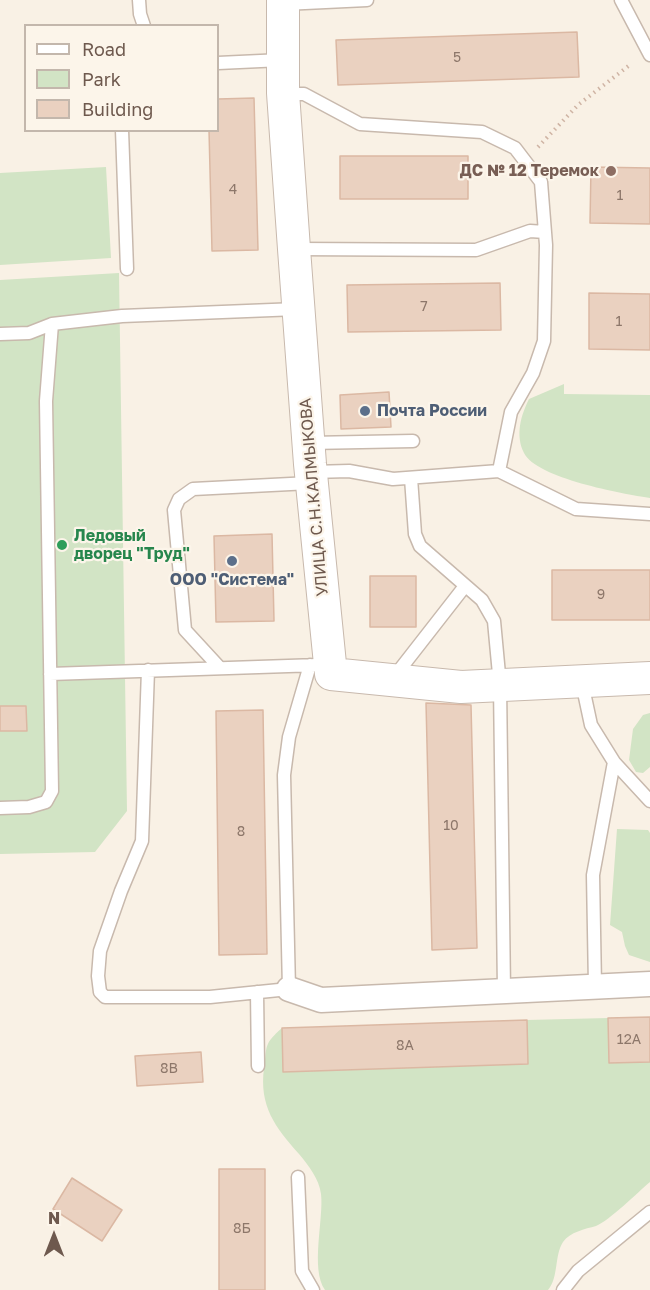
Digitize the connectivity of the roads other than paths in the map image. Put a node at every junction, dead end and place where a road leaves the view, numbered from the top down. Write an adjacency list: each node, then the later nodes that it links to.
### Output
1 (139, 0): 6 (lane)
2 (350, 0): 3 (lane); 5 (lane)
3 (368, 0)
4 (621, 0): 7 (lane)
5 (283, 2): 8 (street, УЛИЦА С.Н.КАЛМЫКОВА)
6 (143, 24)
7 (649, 53)
8 (283, 60): 9 (lane); 10 (street, УЛИЦА С.Н.КАЛМЫКОВА)
9 (219, 63)
10 (283, 93): 12 (lane); 13 (street, УЛИЦА С.Н.КАЛМЫКОВА)
11 (122, 132): 14 (lane)
12 (545, 232): 13 (lane); 20 (lane)
13 (294, 249): 15 (street, УЛИЦА С.Н.КАЛМЫКОВА)
14 (127, 269)
15 (299, 309): 16 (lane); 19 (street, УЛИЦА С.Н.КАЛМЫКОВА)
16 (52, 324): 17 (lane); 27 (lane)
17 (0, 334)
18 (413, 441): 19 (lane)
19 (310, 466): 21 (lane); 24 (street, УЛИЦА С.Н.КАЛМЫКОВА); 25 (lane)
20 (499, 471): 21 (lane); 22 (lane)
21 (411, 478): 23 (lane)
22 (650, 514)
23 (465, 586): 29 (lane); 31 (lane)
24 (319, 665): 25 (lane); 29 (street); 37 (lane)
25 (220, 668): 26 (lane)
26 (148, 670): 27 (lane); 39 (lane)
27 (50, 674): 34 (lane)
28 (650, 678): 30 (street)
29 (392, 680): 31 (street)
30 (582, 681): 31 (street); 32 (lane)
31 (500, 685): 38 (lane)
32 (614, 762): 33 (lane); 36 (lane)
33 (650, 801)
34 (0, 808)
35 (650, 984): 36 (street)
36 (595, 986): 38 (street)
37 (289, 989): 38 (street); 39 (lane)
38 (504, 991)
39 (257, 992): 40 (lane)
40 (258, 1066)
41 (298, 1177): 43 (lane)
42 (650, 1212): 44 (lane)
43 (313, 1290)
44 (563, 1290)

